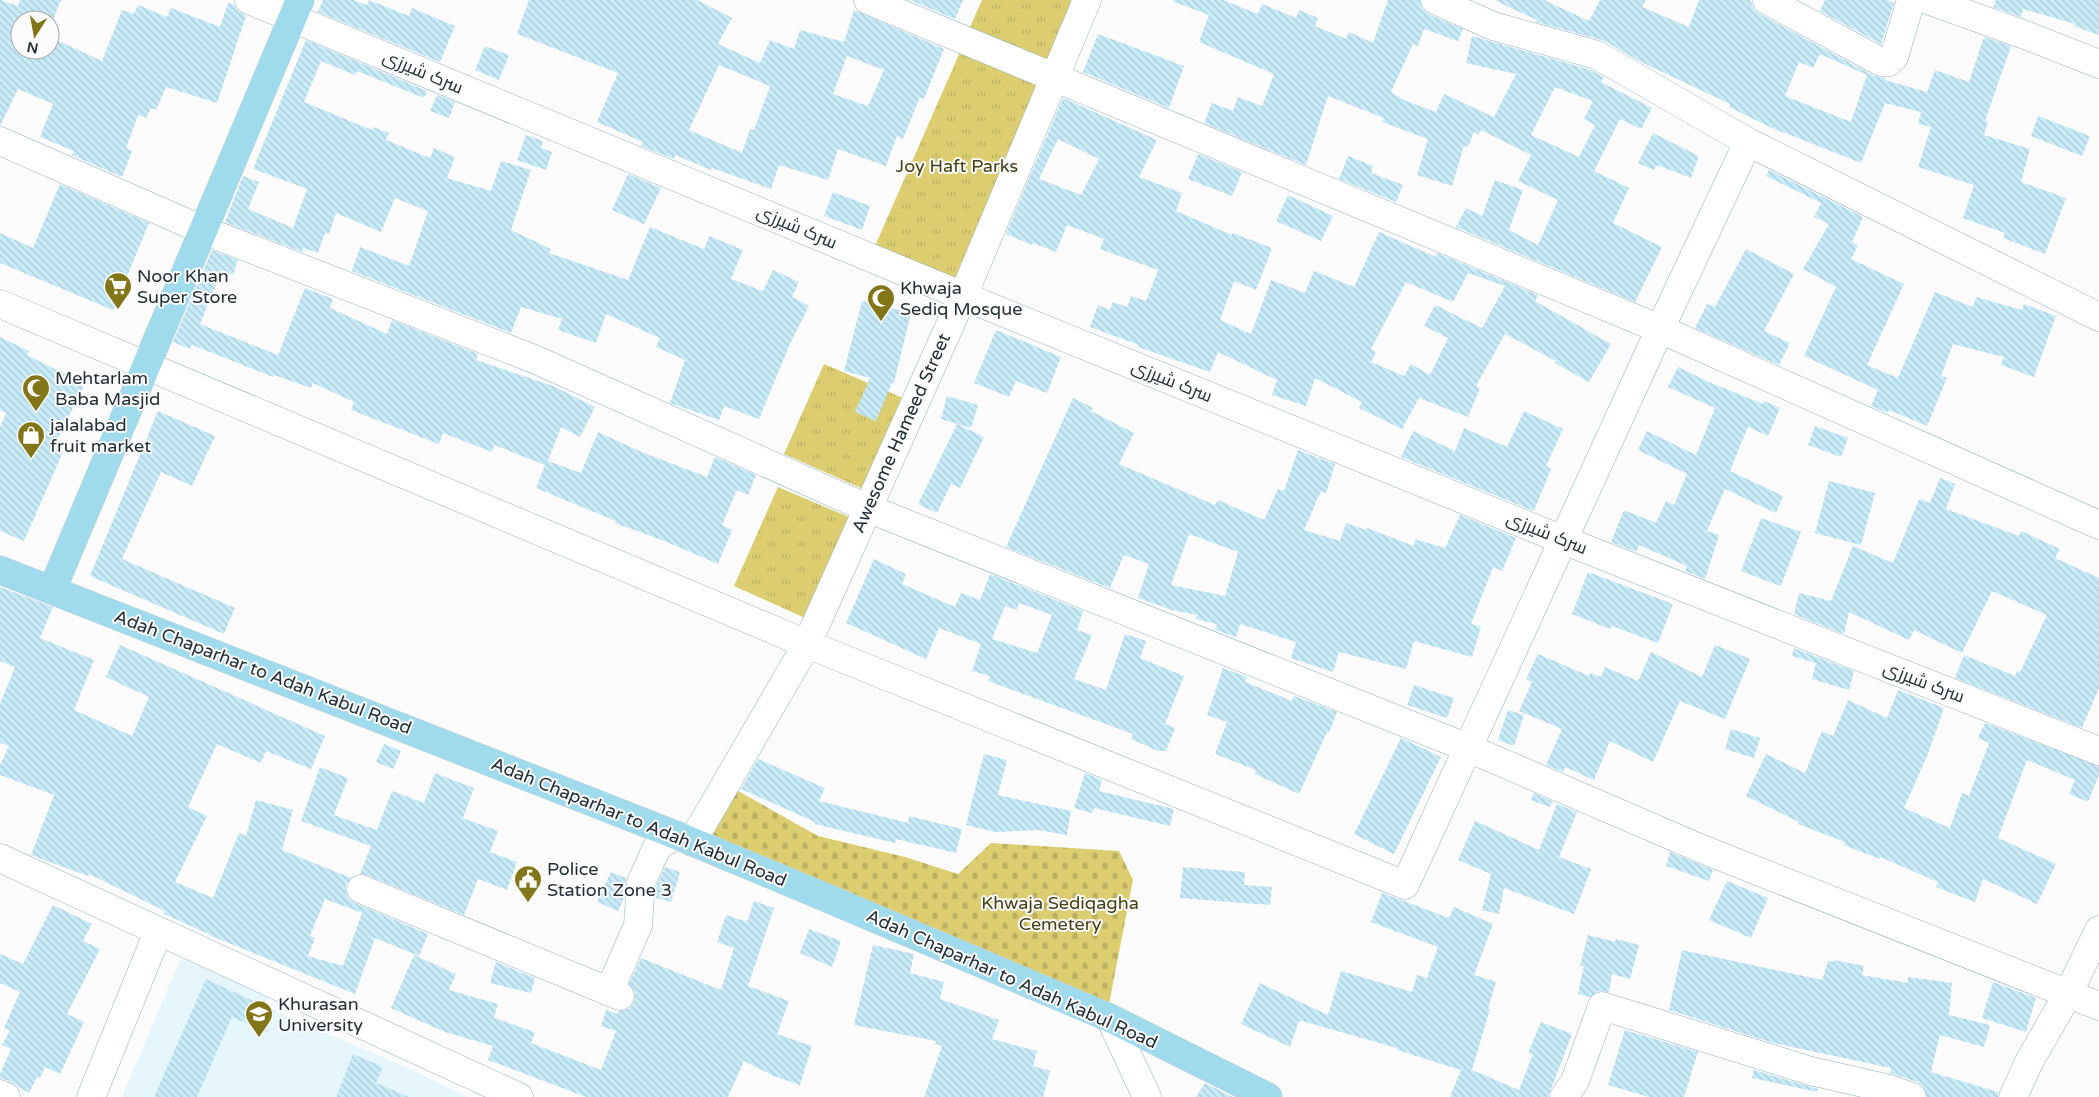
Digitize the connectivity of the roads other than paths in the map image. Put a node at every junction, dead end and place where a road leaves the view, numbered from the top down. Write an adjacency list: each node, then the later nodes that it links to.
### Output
1 (249, 0): 8 (street, سرک شیرزی)
2 (868, 0): 10 (street)
3 (1088, 0): 10 (street, Awesome Hameed Street)
4 (1435, 0): 12 (street)
5 (1911, 0): 7 (street)
6 (1928, 0): 9 (street)
7 (1773, 2)
8 (296, 9): 13 (main road); 14 (street, سرک شیرزی)
9 (2099, 64)
10 (1054, 76): 14 (street, Awesome Hameed Street); 17 (street)
11 (0, 141): 13 (street)
12 (1748, 142): 16 (street); 17 (street)
13 (203, 230): 18 (main road); 19 (street)
14 (963, 296): 19 (street, Awesome Hameed Street); 21 (street, سرک شیرزی)
15 (0, 304): 18 (street)
16 (2099, 317)
17 (1660, 329): 20 (street); 21 (street)
18 (146, 365): 23 (main road); 24 (street)
19 (867, 508): 24 (street, Awesome Hameed Street); 25 (street)
20 (2099, 525)
21 (1563, 540): 25 (street); 26 (street, سرک شیرزی)
22 (0, 570): 23 (main road, Adah Chaparhar to Adah Kabul Road)
23 (52, 590): 27 (main road, Adah Chaparhar to Adah Kabul Road)
24 (807, 644): 25 (street); 27 (street, Awesome Hameed Street)
25 (1468, 748): 32 (street)
26 (2099, 751)
27 (684, 839): 29 (street); 34 (main road, Adah Chaparhar to Adah Kabul Road)
28 (0, 858): 31 (street)
29 (361, 889)
30 (2099, 930): 32 (street)
31 (158, 932): 37 (street); 38 (street)
32 (2069, 992): 33 (street); 43 (street)
33 (2099, 1006)
34 (1110, 1018): 39 (street); 40 (main road, Adah Chaparhar to Adah Kabul Road)
35 (0, 1094): 36 (street)
36 (6, 1097)
37 (91, 1097)
38 (519, 1097)
39 (1147, 1097)
40 (1268, 1097)
41 (1564, 1097): 42 (street)
42 (1912, 1097)
43 (2013, 1097)

